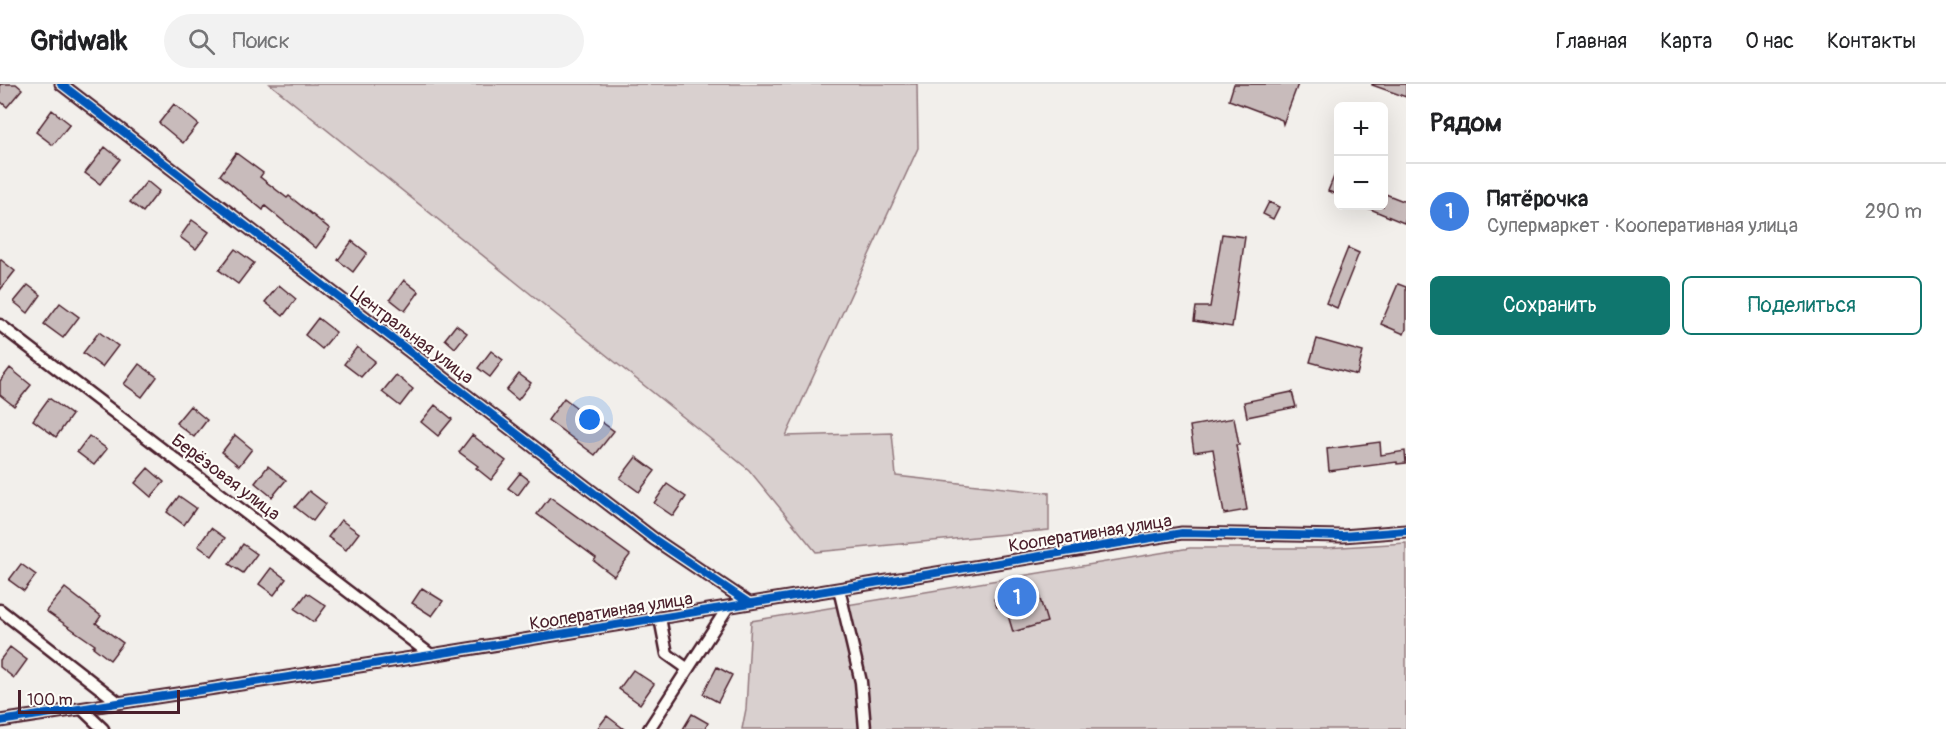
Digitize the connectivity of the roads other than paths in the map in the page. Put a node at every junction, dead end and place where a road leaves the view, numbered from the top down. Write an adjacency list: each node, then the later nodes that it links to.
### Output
1 (61, 84): 5 (street, Центральная улица)
2 (0, 325): 9 (street, Берёзовая улица)
3 (1406, 531): 4 (street, Кооперативная улица)
4 (839, 589): 5 (street, Кооперативная улица); 16 (street)
5 (749, 603): 6 (street, Кооперативная улица)
6 (728, 607): 8 (street, Кооперативная улица); 10 (street)
7 (0, 610): 11 (street)
8 (660, 618): 9 (street, Кооперативная улица); 10 (street)
9 (431, 655): 11 (street, Кооперативная улица)
10 (688, 669): 15 (street)
11 (119, 703): 12 (street, Кооперативная улица)
12 (81, 709): 13 (street, Кооперативная улица); 14 (street)
13 (0, 721)
14 (103, 729)
15 (649, 729)
16 (865, 729)

